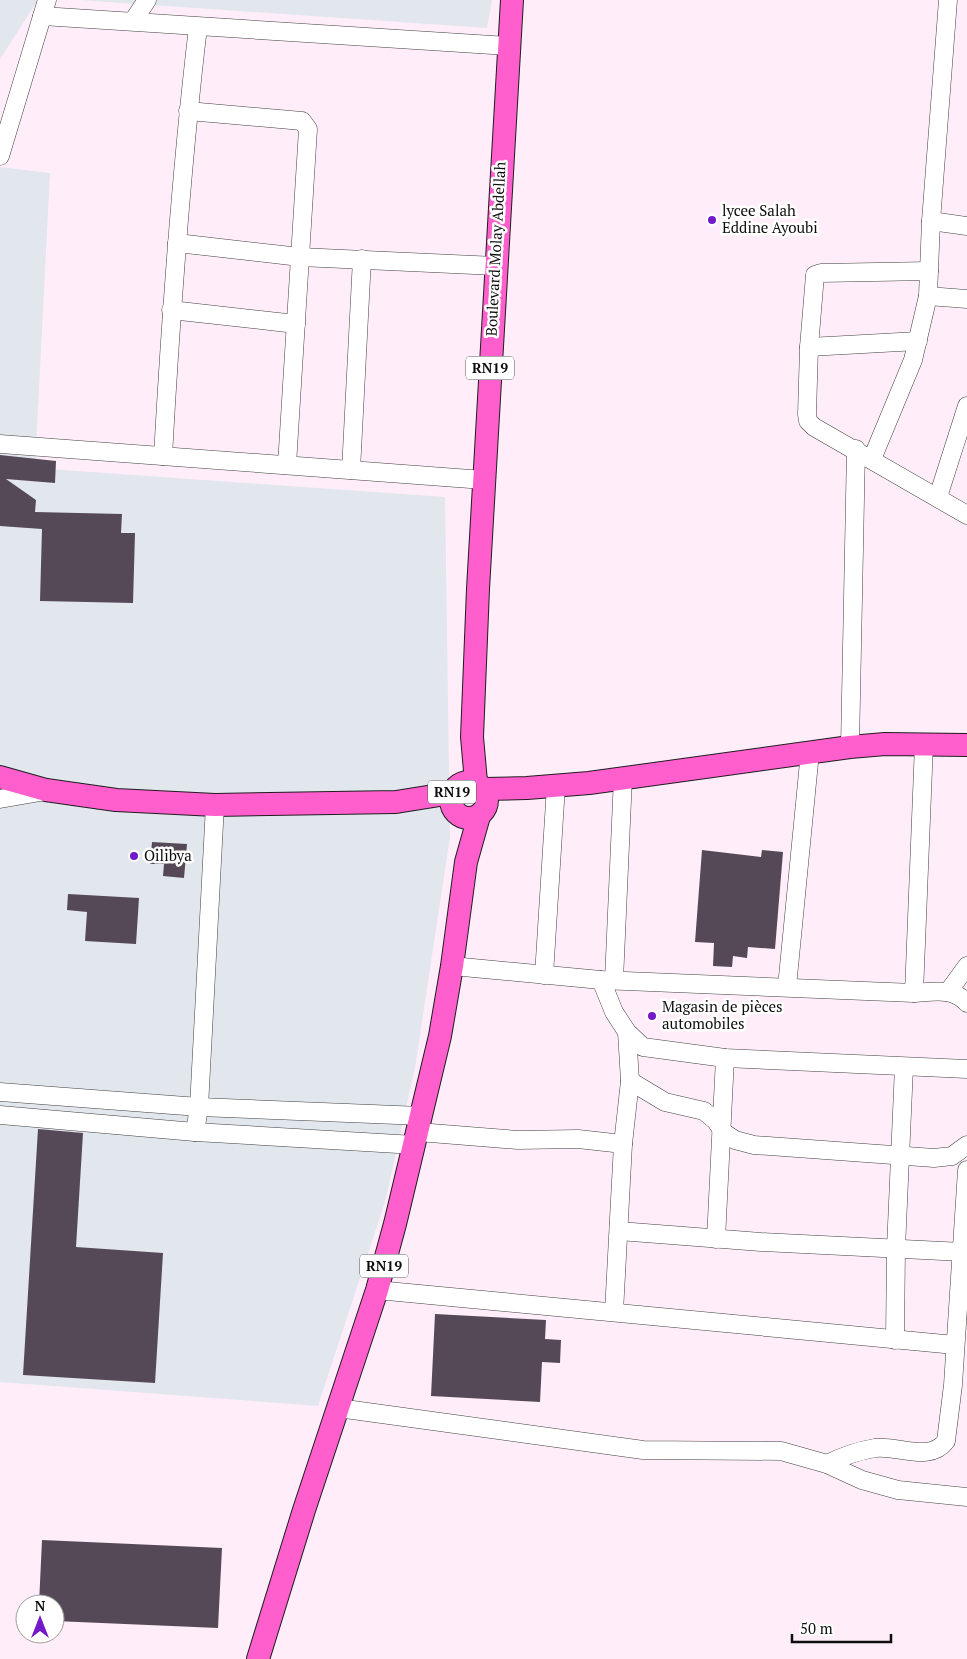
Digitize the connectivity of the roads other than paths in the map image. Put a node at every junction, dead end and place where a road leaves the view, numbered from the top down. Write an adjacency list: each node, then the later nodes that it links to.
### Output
1 (147, 0): 5 (street)
2 (512, 0): 7 (main road, Boulevard Molay Abdellah / RN19)
3 (948, 0): 10 (street)
4 (44, 8): 5 (street); 9 (street)
5 (133, 21): 6 (street)
6 (198, 27): 7 (street); 8 (street)
7 (508, 46): 15 (main road, Boulevard Molay Abdellah / RN19)
8 (188, 111): 12 (street); 13 (street)
9 (0, 156)
10 (931, 222): 11 (street); 16 (street)
11 (967, 226)
12 (176, 243): 13 (street); 19 (street)
13 (300, 257): 14 (street); 20 (street)
14 (362, 259): 15 (street); 29 (street)
15 (496, 266): 30 (main road, Boulevard Molay Abdellah / RN19)
16 (929, 271): 17 (street); 22 (street)
17 (928, 296): 18 (street); 21 (street)
18 (967, 299)
19 (171, 310): 20 (street); 26 (street)
20 (296, 324): 28 (street)
21 (918, 341): 22 (street); 27 (street)
22 (809, 346): 25 (street)
23 (967, 406): 31 (street)
24 (0, 444): 26 (street)
25 (856, 449): 27 (street); 35 (street)
26 (163, 456): 28 (street)
27 (872, 459): 31 (street)
28 (287, 465): 29 (street)
29 (351, 470): 30 (street)
30 (484, 480): 41 (main road, Boulevard Molay Abdellah / RN19)
31 (938, 497): 32 (street)
32 (967, 515)
33 (924, 744): 34 (main road); 35 (main road); 50 (street)
34 (967, 745)
35 (850, 747): 36 (main road)
36 (810, 752): 38 (main road); 48 (street)
37 (0, 777): 40 (main road)
38 (623, 777): 39 (main road); 47 (street)
39 (556, 786): 41 (main road); 46 (street)
40 (46, 790): 42 (street); 43 (main road)
41 (469, 798): 43 (main road); 44 (main road, RN19)
42 (0, 799)
43 (215, 805): 58 (street)
44 (452, 966): 46 (street); 60 (main road, RN19)
45 (967, 966): 49 (street)
46 (544, 975): 47 (street)
47 (608, 980): 48 (street); 52 (street)
48 (787, 987): 50 (street)
49 (948, 992): 50 (street); 51 (street)
50 (914, 993)
51 (967, 1003)
52 (627, 1032): 53 (street); 56 (street)
53 (725, 1058): 54 (street); 62 (street)
54 (904, 1067): 55 (street); 65 (street)
55 (967, 1070)
56 (630, 1081): 62 (street); 63 (street)
57 (0, 1092): 58 (street)
58 (199, 1107): 60 (street); 61 (street)
59 (0, 1115): 61 (street)
60 (418, 1131): 61 (street); 63 (street); 71 (main road, RN19)
61 (195, 1132)
62 (723, 1132): 65 (street); 68 (street)
63 (623, 1144): 67 (street)
64 (967, 1145): 65 (street)
65 (899, 1156): 69 (street)
66 (967, 1170): 70 (street)
67 (619, 1231): 68 (street); 72 (street)
68 (716, 1238): 69 (street)
69 (896, 1248): 70 (street); 73 (street)
70 (962, 1252): 74 (street)
71 (377, 1290): 72 (street); 76 (main road, RN19)
72 (614, 1312): 73 (street)
73 (895, 1340): 74 (street)
74 (955, 1346): 75 (street)
75 (960, 1385): 77 (street)
76 (338, 1408): 77 (street); 79 (main road, RN19)
77 (827, 1464): 78 (street)
78 (967, 1496)
79 (258, 1659)

